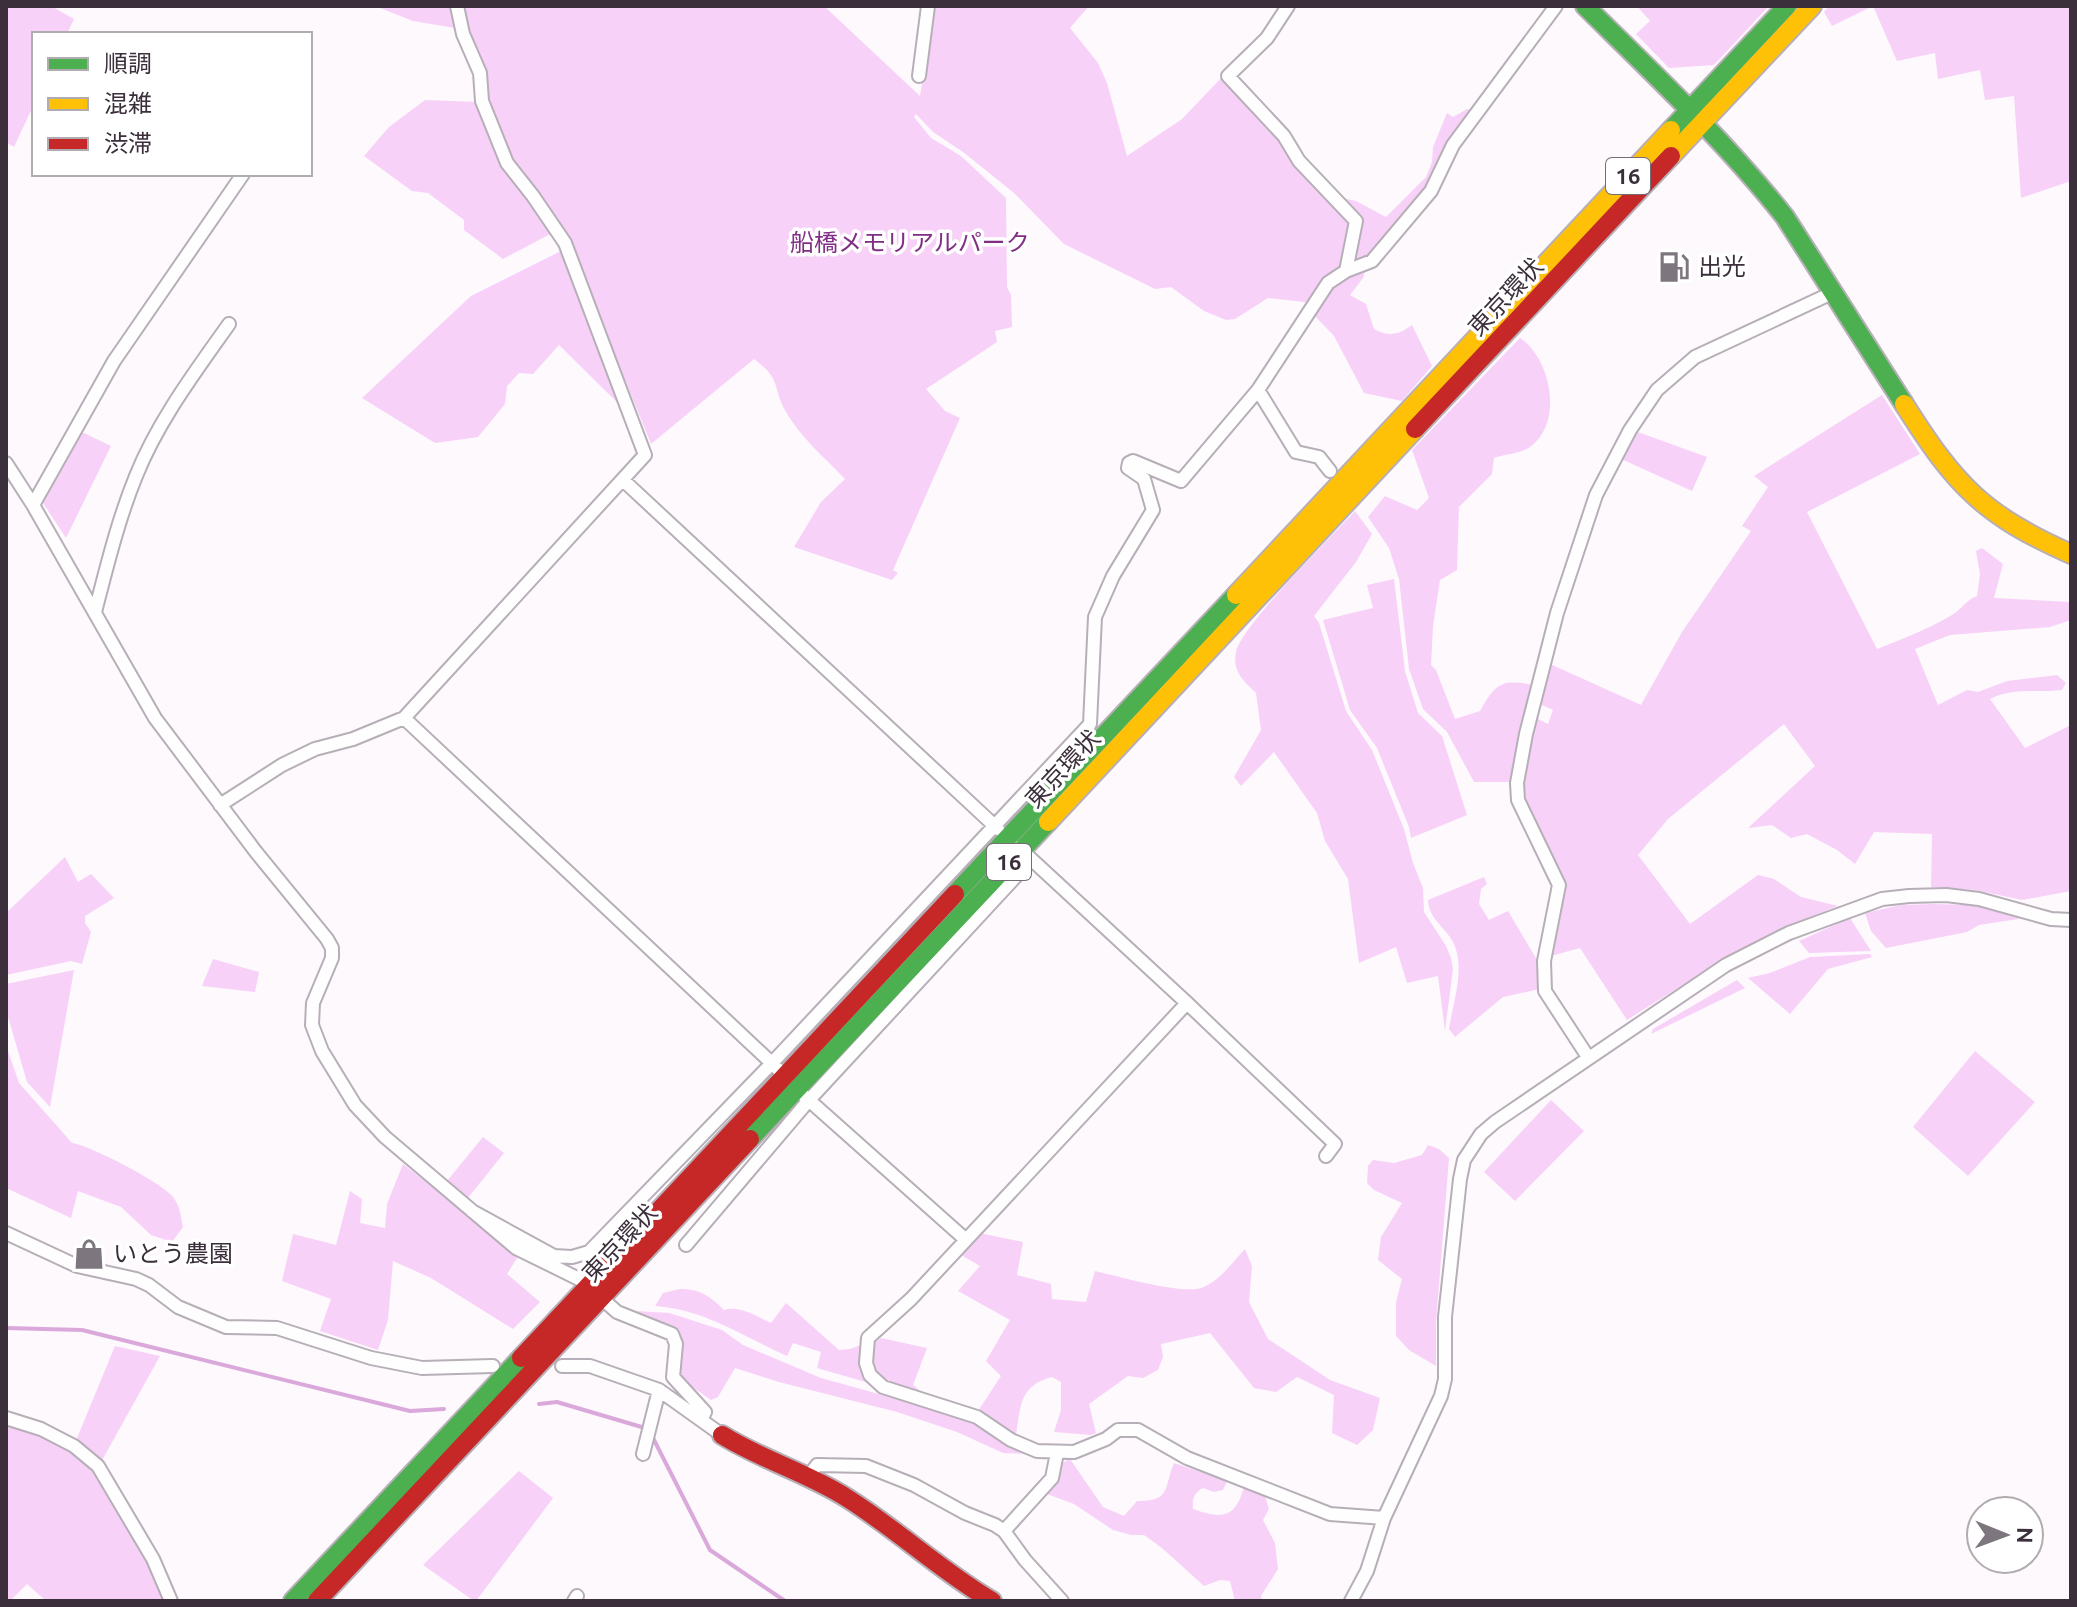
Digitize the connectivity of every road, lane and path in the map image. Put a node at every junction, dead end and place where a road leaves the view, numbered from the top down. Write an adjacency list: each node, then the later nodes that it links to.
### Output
1 (457, 6): 17 (street)
2 (928, 6): 8 (street)
3 (1288, 6): 11 (street)
4 (1556, 6): 11 (street)
5 (1585, 6): 9 (main road)
6 (1787, 6): 9 (main road, 東京環状 / 16)
7 (1812, 6): 9 (main road, 東京環状 / 16)
8 (919, 76)
9 (1695, 118): 12 (main road); 23 (main road, 東京環状 / 16)
10 (242, 176): 18 (street)
11 (1346, 271): 14 (street)
12 (1834, 292): 19 (main road); 26 (street)
13 (229, 324): 20 (street)
14 (1258, 390): 16 (street); 23 (street)
15 (6, 463): 18 (street)
16 (1330, 471)
17 (623, 480): 21 (street); 23 (street)
18 (33, 505): 20 (street)
19 (2071, 554)
20 (95, 612): 22 (street)
21 (404, 718): 22 (street); 27 (street)
22 (220, 805): 29 (street)
23 (1013, 843): 25 (street); 27 (main road, 東京環状 / 16); 27 (street)
24 (2071, 920): 26 (street)
25 (1187, 1003): 28 (street); 31 (street)
26 (1588, 1057): 43 (street)
27 (790, 1082): 29 (street); 31 (street); 32 (street); 33 (main road, 東京環状 / 16)
28 (1326, 1156)
29 (472, 1211): 33 (street)
30 (6, 1233): 34 (street)
31 (965, 1239): 40 (street)
32 (686, 1245)
33 (595, 1292): 38 (street); 46 (main road, 東京環状 / 16); 47 (main road, 東京環状 / 16)
34 (493, 1366)
35 (562, 1366): 36 (street)
36 (659, 1390): 38 (street); 41 (street)
37 (6, 1418): 45 (street)
38 (701, 1420): 39 (street)
39 (722, 1435): 42 (main road)
40 (1057, 1453): 43 (street); 44 (street)
41 (643, 1454)
42 (808, 1477): 44 (street); 48 (main road)
43 (1384, 1518): 50 (street)
44 (1004, 1531): 49 (street)
45 (171, 1601)
46 (293, 1601)
47 (317, 1601)
48 (992, 1601)
49 (1062, 1601)
50 (1351, 1601)

